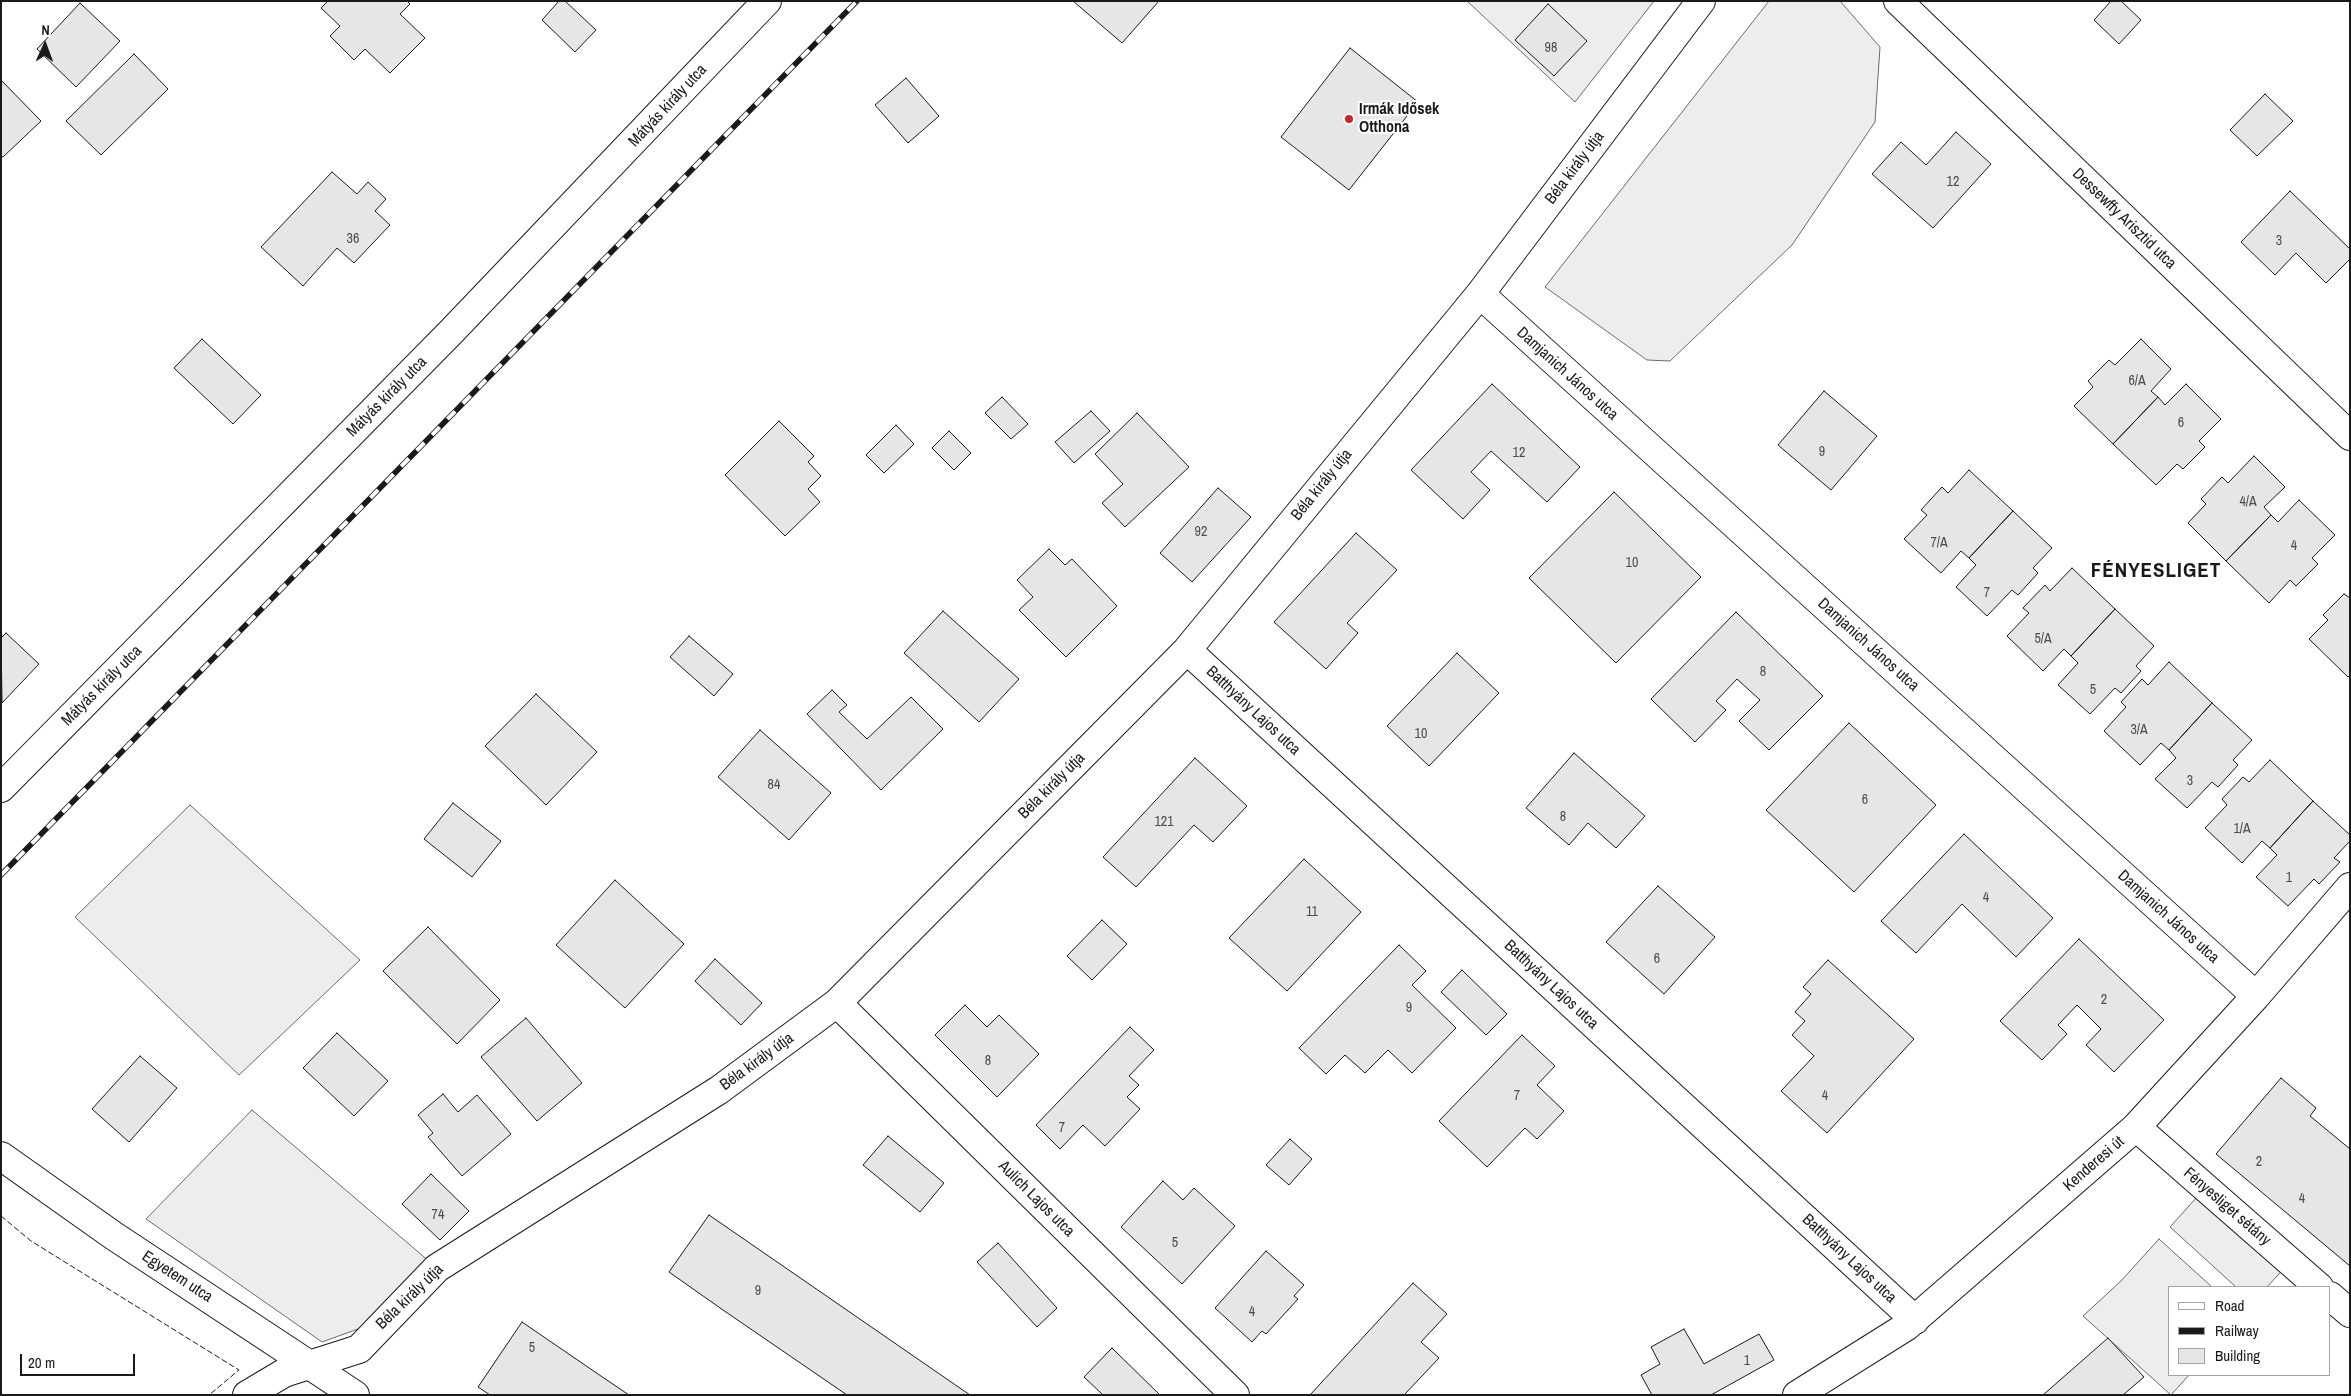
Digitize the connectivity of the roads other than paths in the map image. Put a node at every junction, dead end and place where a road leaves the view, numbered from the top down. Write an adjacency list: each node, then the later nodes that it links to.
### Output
1 (767, 1): 7 (street, Mátyás király utca)
2 (1701, 1): 4 (street, Béla király útja)
3 (1898, 1): 5 (street, Dessewffy Arisztid utca)
4 (1480, 294): 6 (street, Béla király útja); 9 (street, Damjanich János utca)
5 (2350, 436)
6 (1187, 650): 10 (street, Béla király útja); 16 (street, Batthyány Lajos utca)
7 (1, 788)
8 (2350, 887): 9 (street, Kenderesi út)
9 (2256, 996): 11 (street, Kenderesi út)
10 (838, 1003): 17 (street, Béla király útja); 20 (street, Aulich Lajos utca)
11 (2136, 1127): 13 (street, Fényesliget sétány); 16 (street, Kenderesi út)
12 (1, 1156): 17 (street, Egyetem utca)
13 (2318, 1286)
14 (2331, 1297): 15 (street)
15 (2350, 1313)
16 (1915, 1320): 21 (street, Kenderesi út)
17 (311, 1365): 18 (street, Béla király útja); 19 (street, Egyetem utca)
18 (247, 1395)
19 (355, 1395)
20 (1235, 1395)
21 (1797, 1395)

